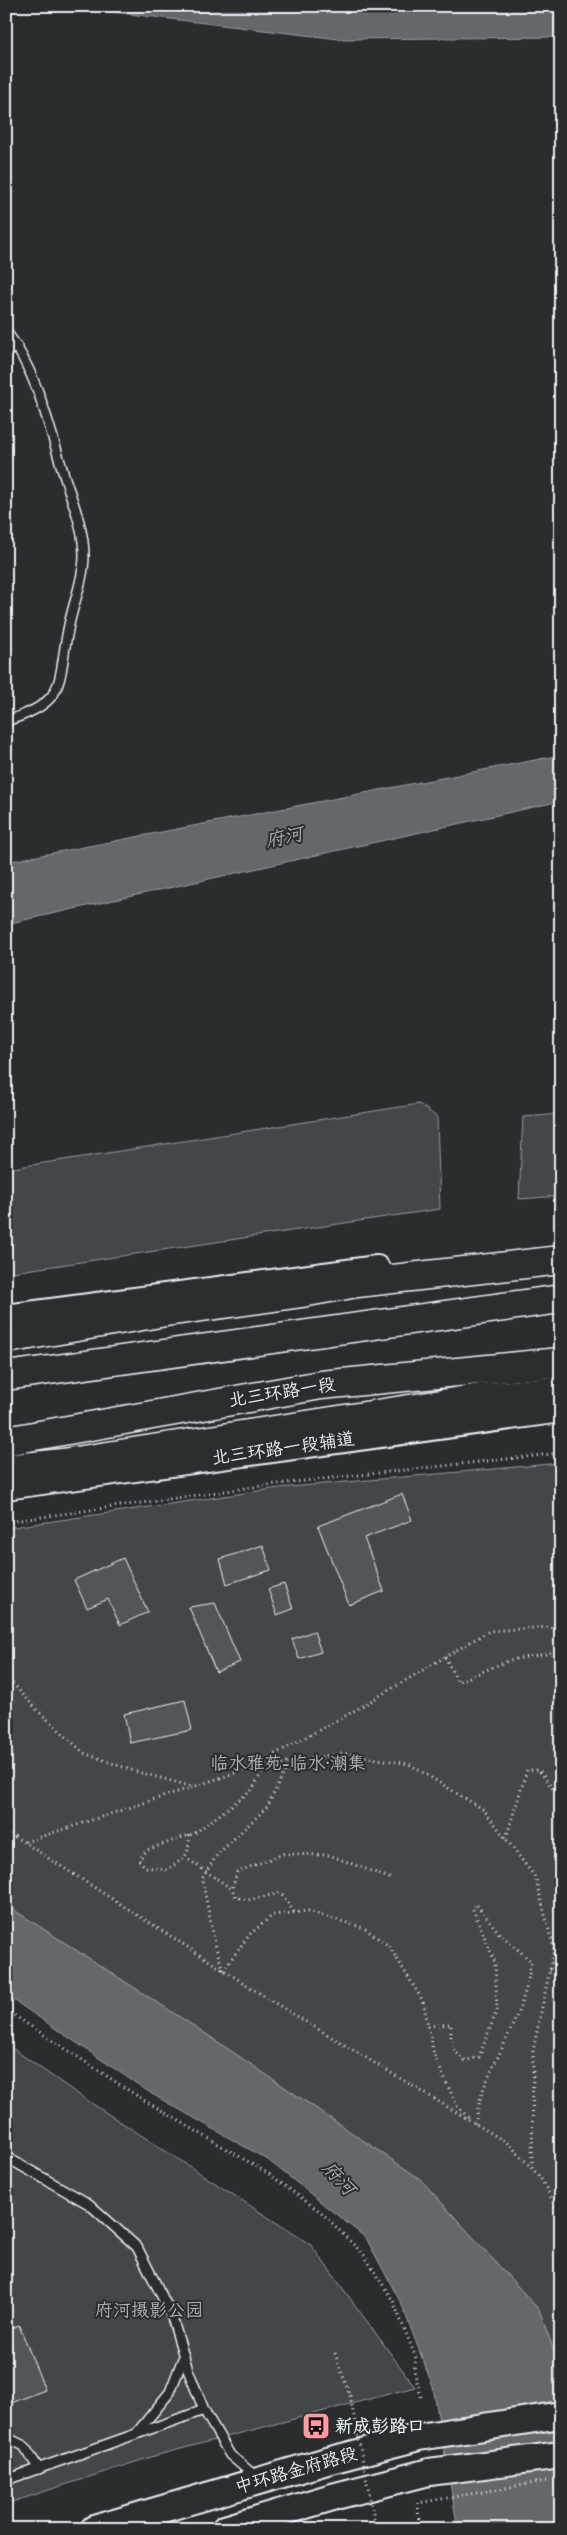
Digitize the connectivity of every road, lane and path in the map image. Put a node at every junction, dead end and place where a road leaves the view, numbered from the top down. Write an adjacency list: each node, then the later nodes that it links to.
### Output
1 (6, 331): 2 (lane)
2 (18, 347): 3 (lane); 4 (lane)
3 (6, 351)
4 (6, 721)
5 (561, 1251): 8 (main road)
6 (561, 1260): 9 (highway)
7 (561, 1299): 11 (highway)
8 (6, 1317)
9 (6, 1339)
10 (561, 1362): 14 (highway, 北三环路一段)
11 (6, 1376)
12 (561, 1390): 16 (highway)
13 (561, 1410): 17 (main road, 北三环路一段辅道)
14 (6, 1440)
15 (561, 1453): 18 (path)
16 (6, 1469)
17 (6, 1488)
18 (6, 1522)
19 (561, 1631): 21 (path)
20 (561, 1654): 21 (path)
21 (445, 1657): 25 (path)
22 (6, 1676): 26 (path)
23 (290, 1762): 24 (path); 30 (path); 38 (path)
24 (265, 1766): 25 (path); 29 (path)
25 (247, 1769): 26 (path)
26 (194, 1787): 31 (path)
27 (561, 1800): 30 (path)
28 (6, 1831): 31 (path)
29 (189, 1835): 32 (path); 32 (path)
30 (506, 1839): 37 (path)
31 (25, 1842): 38 (path)
32 (187, 1859): 34 (path, bridge)
33 (392, 1879): 34 (path)
34 (232, 1889): 35 (path)
35 (294, 1913): 38 (path); 42 (path)
36 (561, 1960): 37 (path)
37 (552, 1963): 39 (path)
38 (223, 1970): 43 (path)
39 (550, 1970): 40 (path); 45 (path)
40 (561, 1973)
41 (6, 2010): 49 (path)
42 (428, 2026): 43 (path); 43 (path)
43 (475, 2124): 45 (path)
44 (6, 2157): 48 (lane)
45 (532, 2168): 46 (path)
46 (561, 2216)
47 (335, 2353): 61 (path, bridge)
48 (184, 2356): 50 (lane); 52 (lane)
49 (421, 2397)
50 (204, 2410): 52 (lane); 57 (lane)
51 (561, 2415): 57 (main road, 中环路金府路段)
52 (135, 2435): 55 (lane)
53 (6, 2437): 55 (lane)
54 (561, 2455): 60 (main road, 中环路金府路段, bridge)
55 (39, 2468): 56 (lane)
56 (6, 2480)
57 (260, 2480): 59 (main road, 中环路金府路段)
58 (551, 2480): 62 (path)
59 (94, 2529)
60 (224, 2529)
61 (376, 2529)
62 (419, 2529)

